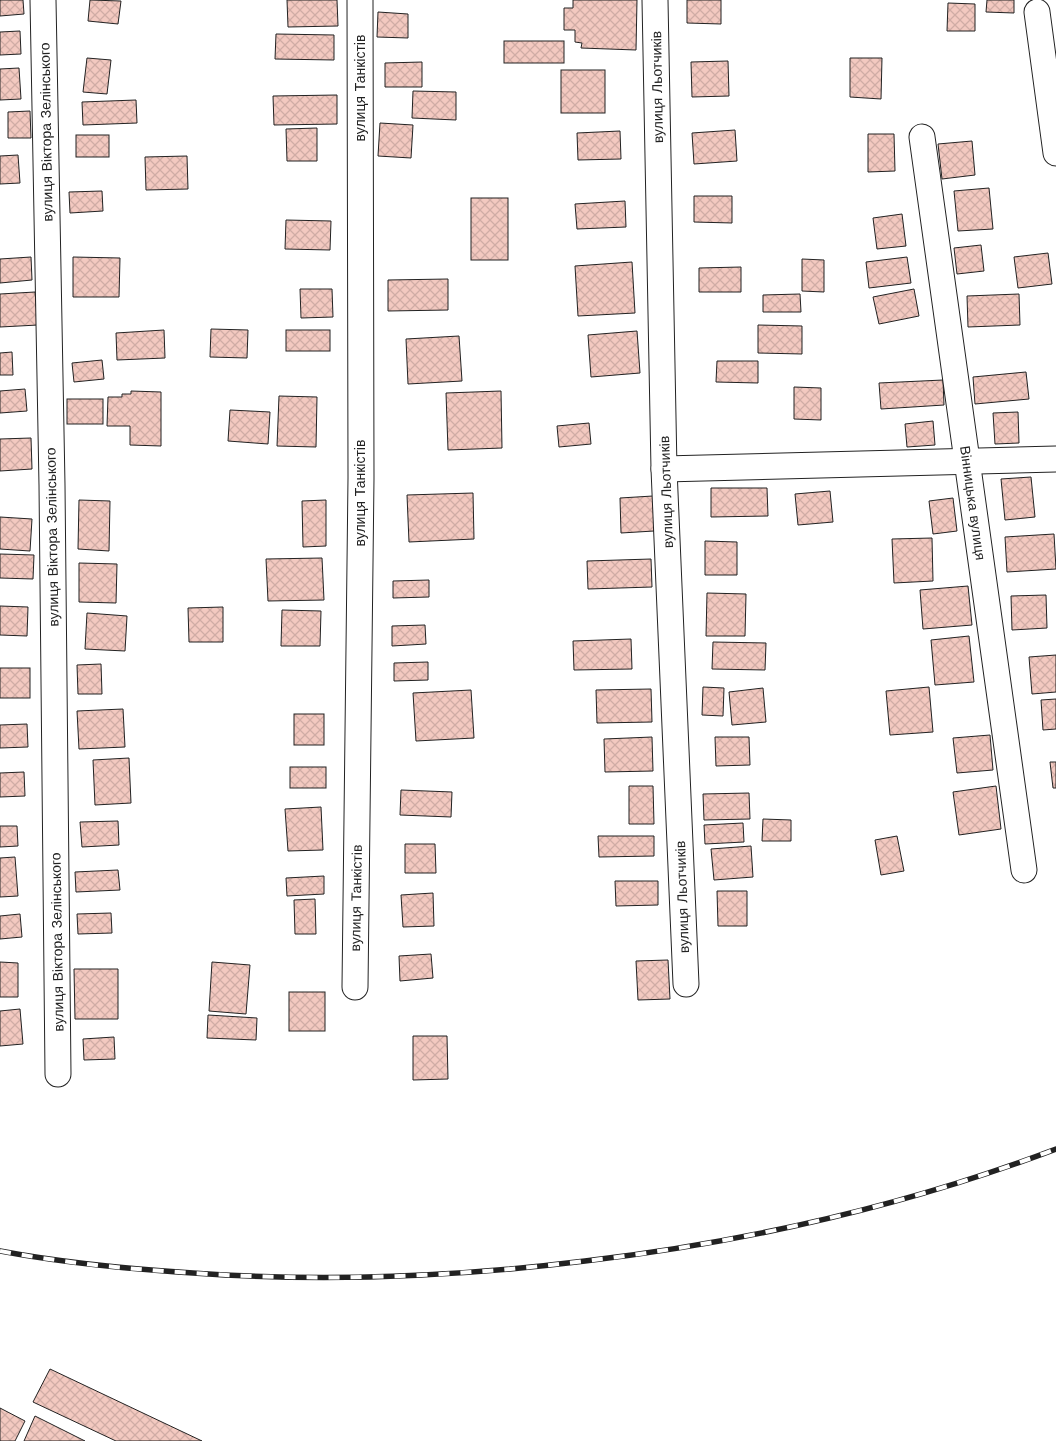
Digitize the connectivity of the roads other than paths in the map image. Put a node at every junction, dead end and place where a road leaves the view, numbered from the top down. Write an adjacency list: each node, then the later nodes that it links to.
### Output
1 (43, 0): 13 (street, вулиця Віктора Зелінського)
2 (360, 0): 12 (street, вулиця Танкістів)
3 (655, 0): 9 (street, вулиця Льотчиків)
4 (1037, 12): 6 (street)
5 (922, 137): 8 (street, Вінницька вулиця)
6 (1056, 153)
7 (1056, 459): 8 (street)
8 (967, 462): 9 (street); 10 (street, Вінницька вулиця)
9 (664, 470): 11 (street, вулиця Льотчиків)
10 (1024, 870)
11 (686, 984)
12 (355, 986)
13 (58, 1074)

